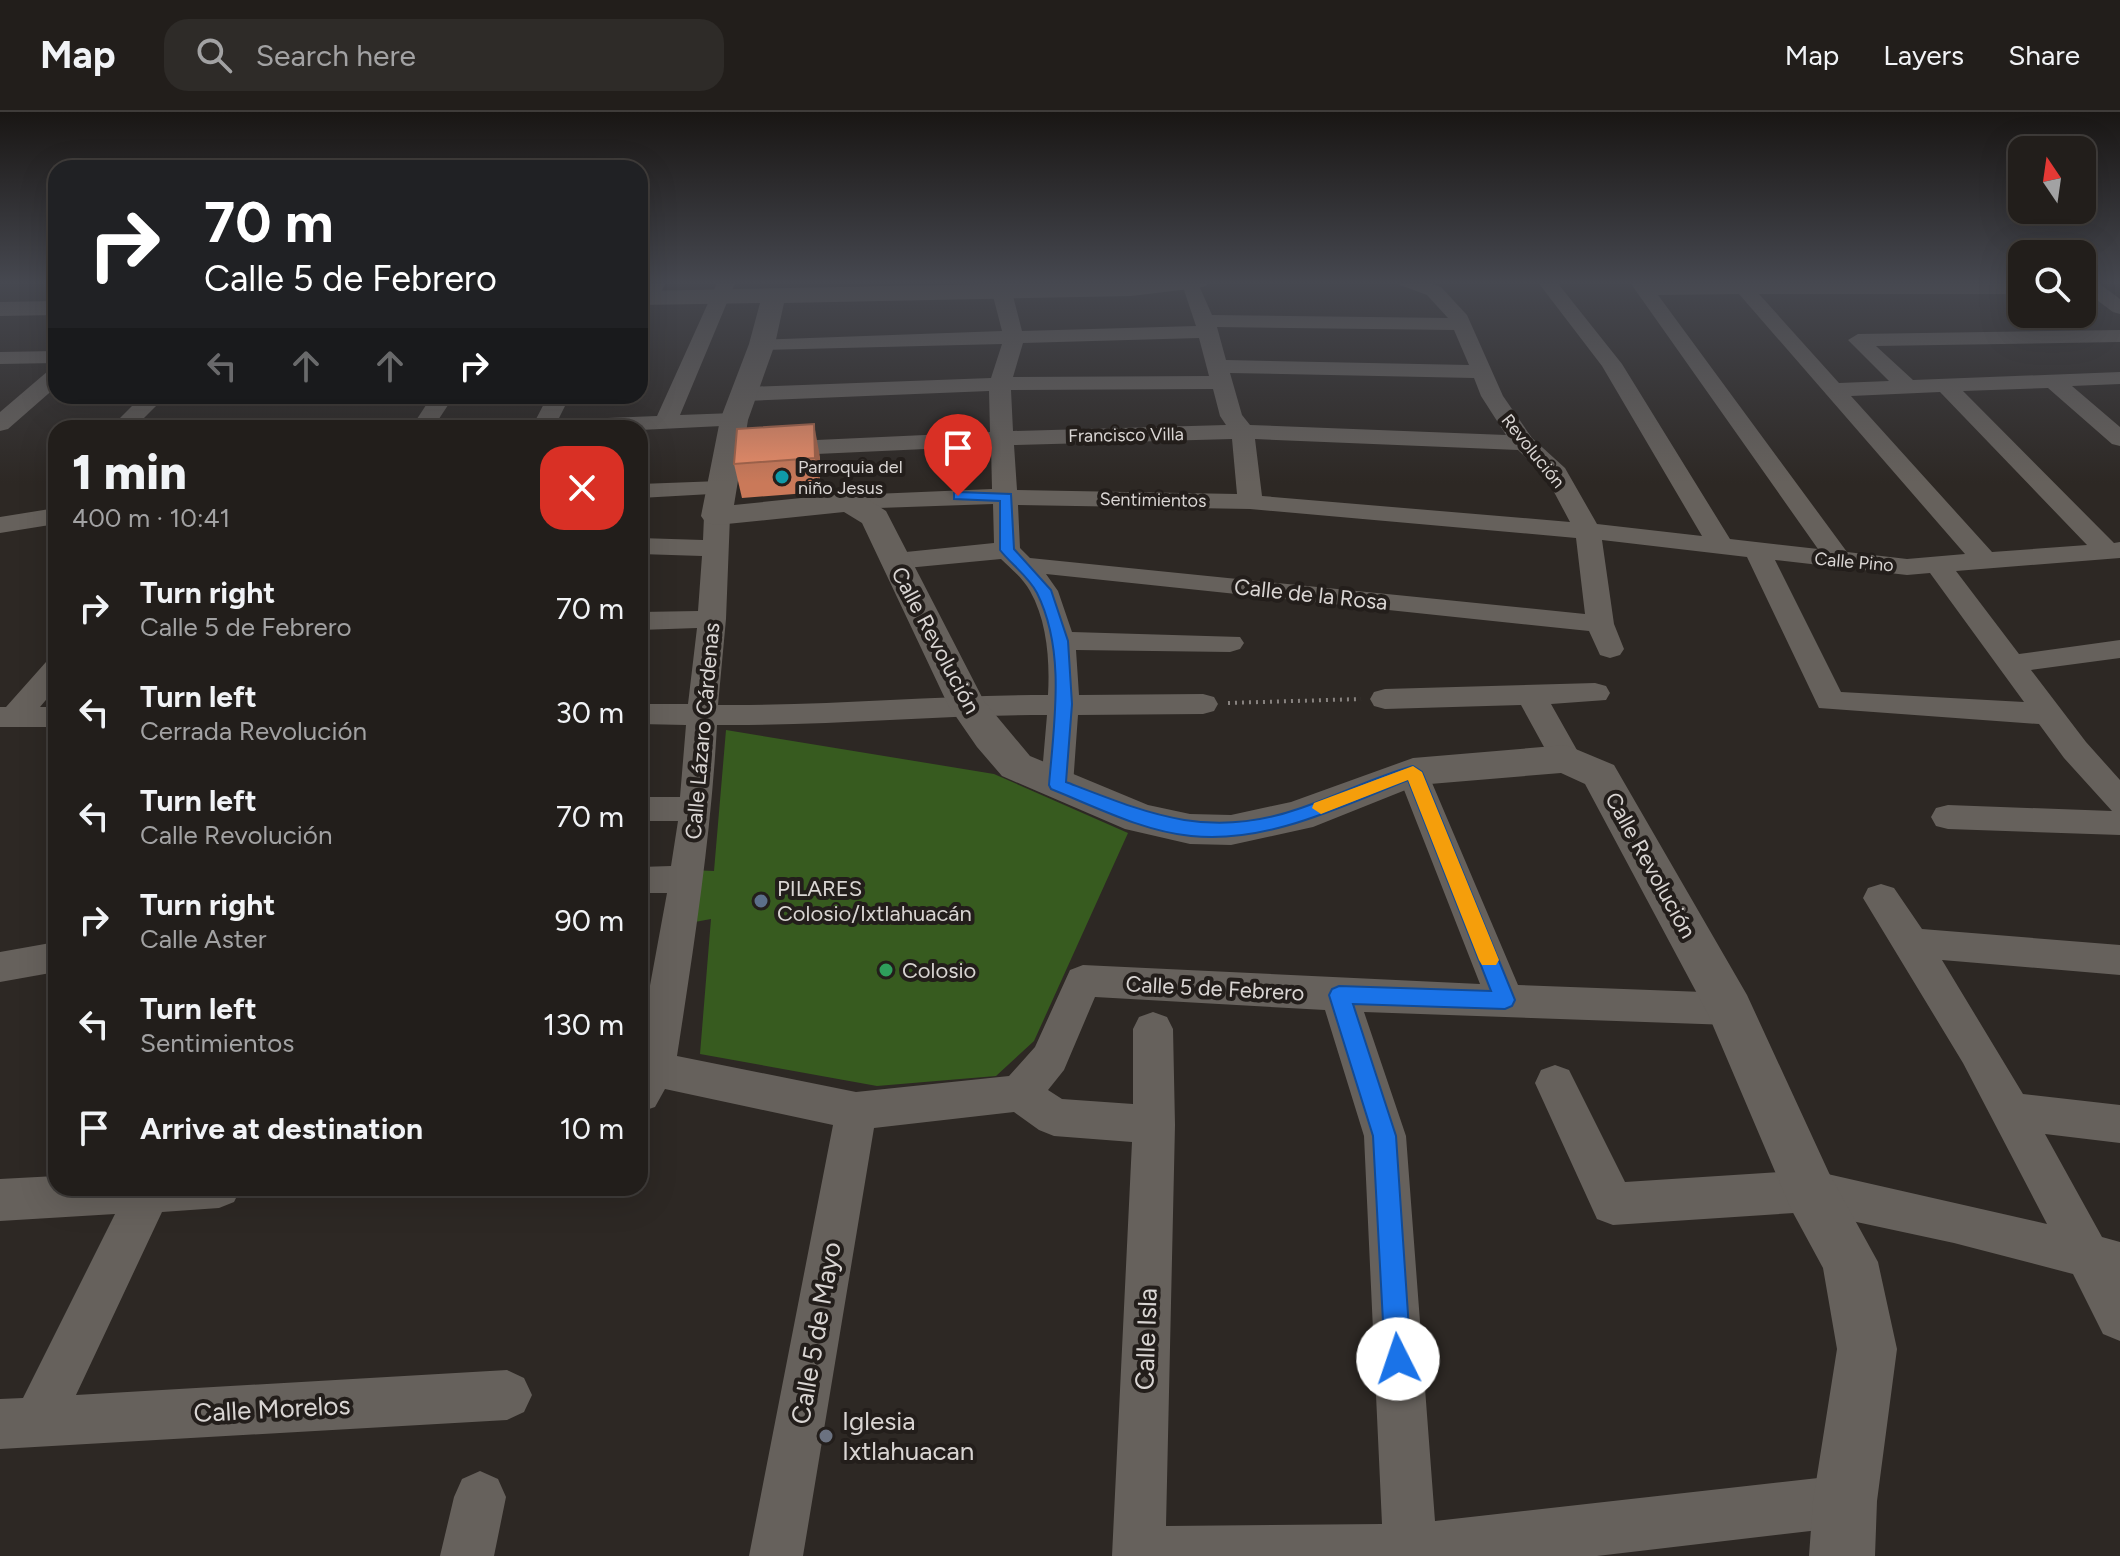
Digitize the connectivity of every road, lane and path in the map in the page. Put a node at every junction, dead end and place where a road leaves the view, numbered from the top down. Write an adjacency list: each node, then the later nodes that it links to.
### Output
1 (697, 348): 25 (street)
2 (761, 348): 21 (street, Calle Lázaro Cárdenas)
3 (1011, 348): 17 (street)
4 (1211, 348): 13 (street)
5 (1473, 348): 12 (street, Revolución)
6 (1599, 348): 45 (street)
7 (1687, 348): 50 (street)
8 (1798, 348): 20 (street)
9 (1867, 348): 19 (street)
10 (48, 357): 11 (street)
11 (0, 358)
12 (1483, 372): 13 (street); 31 (street, Revolución)
13 (1219, 374): 17 (street); 28 (street)
14 (2120, 378): 15 (street)
15 (2053, 381): 18 (street); 30 (street)
16 (48, 383): 27 (street)
17 (1000, 384): 21 (street); 29 (street)
18 (1946, 386): 19 (street); 46 (street)
19 (1909, 388): 20 (street)
20 (1836, 390): 51 (street)
21 (746, 394): 24 (street, Calle Lázaro Cárdenas)
22 (146, 404): 23 (street)
23 (130, 420)
24 (734, 420): 25 (street); 32 (street, Calle Lázaro Cárdenas)
25 (666, 421): 26 (street)
26 (648, 422)
27 (0, 424)
28 (1243, 432): 29 (street, Francisco Villa); 31 (street, Francisco Villa); 38 (street)
29 (1002, 438): 32 (street, Francisco Villa); 34 (street)
30 (2120, 439)
31 (1524, 443): 42 (street, Revolución)
32 (728, 452): 36 (street, Calle Lázaro Cárdenas)
33 (648, 492): 36 (street)
34 (1007, 497): 37 (street, Sentimientos); 38 (street, Sentimientos); 48 (street)
35 (48, 498): 40 (street)
36 (718, 502): 37 (street, Sentimientos); 44 (street, Calle Lázaro Cárdenas)
37 (850, 502): 49 (street, Calle Revolución)
38 (1250, 502): 42 (street, Sentimientos)
39 (48, 517): 40 (street)
40 (26, 519): 41 (street)
41 (0, 525)
42 (1588, 531): 45 (street, Calle Pino); 55 (street, Revolución)
43 (648, 546): 44 (street)
44 (714, 548): 53 (street, Calle Lázaro Cárdenas)
45 (1722, 548): 47 (street, Calle Pino)
46 (2114, 550): 51 (street, Calle Pino)
47 (1758, 553): 50 (street, Calle Pino); 69 (street)
48 (1014, 558): 49 (street, Calle de la Rosa); 55 (street, Calle de la Rosa); 56 (street)
49 (896, 561): 66 (street, Calle Revolución)
50 (1840, 561): 52 (street, Calle Pino)
51 (1986, 562): 52 (street, Calle Pino)
52 (1939, 567): 59 (street)
53 (712, 619): 54 (street); 68 (street, Calle Lázaro Cárdenas)
54 (648, 621)
55 (1605, 637)
56 (1060, 641): 57 (street); 64 (street)
57 (1230, 643)
58 (2120, 649): 59 (street)
59 (2011, 664): 69 (street)
60 (48, 677): 70 (street)
61 (1595, 693): 62 (street)
62 (1531, 696): 63 (street); 72 (street)
63 (1385, 699): 65 (path)
64 (1064, 704): 65 (street); 66 (street); 75 (street)
65 (1203, 704)
66 (967, 705): 68 (street); 75 (street, Calle Revolución)
67 (648, 714): 68 (street)
68 (702, 714): 78 (street, Calle Lázaro Cárdenas)
69 (2048, 714): 73 (street)
70 (7, 717): 71 (street)
71 (48, 717)
72 (1566, 759): 74 (street, Calle Revolución); 90 (street, Calle Revolución)
73 (2105, 766): 76 (street)
74 (1413, 772): 75 (street, Calle Revolución); 89 (street)
75 (1057, 785)
76 (2120, 801)
77 (648, 809): 78 (street)
78 (696, 809): 81 (street, Calle Lázaro Cárdenas)
79 (1948, 817): 80 (street)
80 (2120, 823)
81 (687, 879): 82 (street); 91 (street, Calle Lázaro Cárdenas)
82 (648, 880)
83 (1881, 898): 84 (street)
84 (1913, 943): 86 (street); 97 (street)
85 (48, 958): 87 (street)
86 (2120, 960)
87 (0, 967)
88 (1339, 995): 89 (street, Calle 5 de Febrero); 95 (street, Calle 5 de Febrero); 110 (street)
89 (1505, 1000): 90 (street, Calle 5 de Febrero)
90 (1730, 1009): 100 (street, Calle Revolución)
91 (651, 1017): 93 (street, Calle Lázaro Cárdenas)
92 (1153, 1029): 99 (street, Calle Isla)
93 (648, 1081): 96 (street)
94 (1555, 1083): 100 (street)
95 (1020, 1093): 96 (street); 99 (street)
96 (856, 1111): 113 (street, Calle 5 de Mayo)
97 (2012, 1111): 98 (street); 104 (street)
98 (2120, 1124)
99 (1154, 1125): 111 (street, Calle Isla)
100 (1810, 1191): 104 (street); 109 (street, Calle Revolución)
101 (66, 1196): 103 (street)
102 (146, 1196): 107 (street)
103 (0, 1200)
104 (2104, 1260): 105 (street)
105 (2120, 1317)
106 (507, 1395): 107 (street, Calle Morelos)
107 (19, 1423)
108 (480, 1497): 112 (street)
109 (1845, 1501): 110 (street); 114 (street, Calle Revolución)
110 (1410, 1551): 111 (street)
111 (1139, 1554)
112 (467, 1556)
113 (776, 1556)
114 (1842, 1556)

